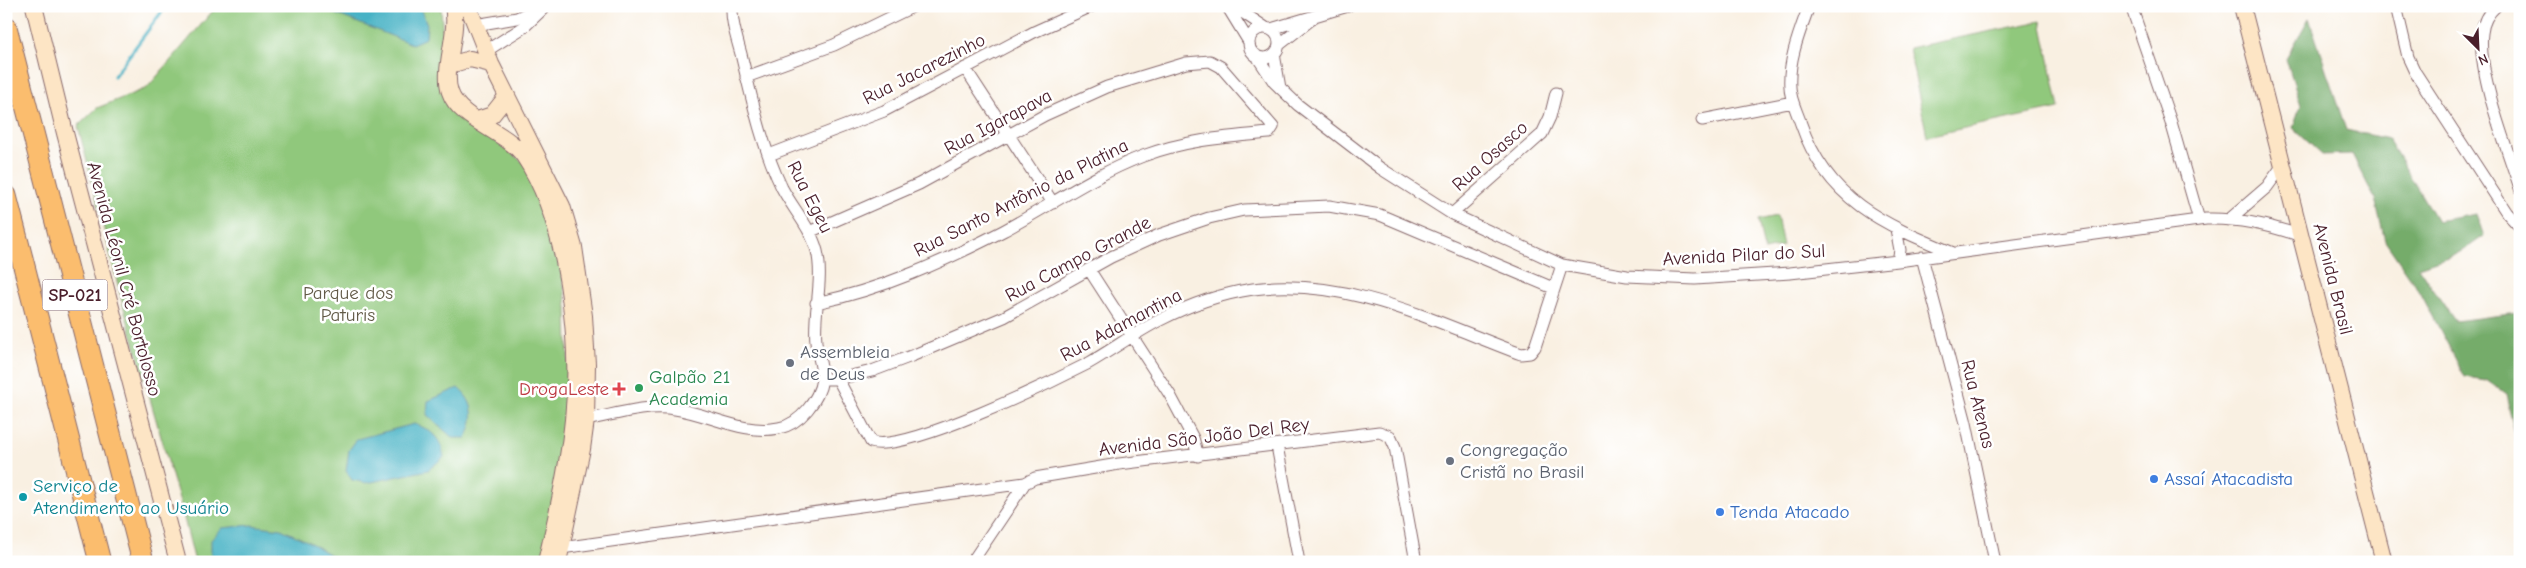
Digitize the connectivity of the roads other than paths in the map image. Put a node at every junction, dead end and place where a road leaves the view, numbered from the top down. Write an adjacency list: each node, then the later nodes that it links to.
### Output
1 (34, 6): 65 (main road, Avenida Léonil Cré Bortolosso)
2 (453, 6): 24 (main road)
3 (468, 6): 17 (main road)
4 (544, 6): 17 (street); 23 (street)
5 (732, 6): 26 (street, Rua Egeu)
6 (914, 6): 26 (street)
7 (1092, 6): 25 (street, Rua Jacarezinho)
8 (1227, 6): 20 (street, Avenida Pilar do Sul)
9 (1233, 6): 19 (street)
10 (1348, 6): 16 (street)
11 (1810, 6): 30 (street)
12 (2242, 6): 36 (main road, Avenida Brasil)
13 (2396, 6): 43 (street)
14 (2496, 6): 37 (street)
15 (2132, 9): 42 (street)
16 (1315, 17): 19 (street); 21 (street)
17 (476, 25): 23 (main road)
18 (6, 27): 64 (highway, SP-021)
19 (1268, 28): 20 (street); 21 (street)
20 (1249, 42): 22 (street, Avenida Pilar do Sul)
21 (1276, 49): 22 (street); 27 (street)
22 (1256, 55): 27 (street, Avenida Pilar do Sul)
23 (488, 58): 24 (main road); 29 (main road)
24 (450, 65): 31 (main road)
25 (965, 68): 34 (street); 35 (street, Rua Jacarezinho)
26 (746, 77): 35 (street, Rua Egeu)
27 (1280, 88): 40 (street, Avenida Pilar do Sul)
28 (1556, 93): 40 (street, Rua Osasco)
29 (507, 96): 31 (main road); 57 (main road)
30 (1793, 102): 32 (street); 44 (street)
31 (477, 120): 66 (main road)
32 (1702, 120)
33 (1273, 130): 34 (street, Rua Igarapava); 39 (street, Rua Santo Antônio da Platina)
34 (1009, 134): 39 (street); 45 (street, Rua Igarapava)
35 (769, 155): 45 (street, Rua Egeu)
36 (2283, 165): 41 (street); 46 (main road, Avenida Brasil)
37 (2520, 188)
38 (6, 196): 63 (highway, SP-021)
39 (1053, 203): 53 (street, Rua Santo Antônio da Platina)
40 (1452, 214): 50 (street, Avenida Pilar do Sul)
41 (2231, 218): 42 (street, Avenida Pilar do Sul); 46 (street, Avenida Pilar do Sul)
42 (2199, 220): 47 (street, Avenida Pilar do Sul)
43 (2520, 227)
44 (1896, 229): 47 (street); 49 (street)
45 (809, 232): 53 (street, Rua Egeu)
46 (2301, 236): 70 (main road, Avenida Brasil)
47 (1952, 252): 48 (street, Avenida Pilar do Sul)
48 (1922, 257): 49 (street, Avenida Pilar do Sul); 69 (street, Rua Atenas)
49 (1898, 261): 50 (street, Avenida Pilar do Sul)
50 (1562, 265): 52 (street)
51 (1090, 271): 52 (street, Rua Campo Grande); 54 (street); 56 (street, Rua Campo Grande)
52 (1553, 288): 54 (street, Rua Adamantina)
53 (816, 303): 55 (street, Rua Egeu)
54 (1132, 336): 56 (street, Rua Adamantina); 59 (street)
55 (822, 379): 56 (street, Rua Campo Grande); 57 (street)
56 (838, 379)
57 (586, 420): 61 (main road)
58 (1277, 446): 59 (street, Avenida São João Del Rey); 67 (street); 68 (street, Avenida São João Del Rey)
59 (1198, 456): 60 (street, Avenida São João Del Rey)
60 (1030, 480): 61 (street, Avenida São João Del Rey); 62 (street)
61 (560, 555)
62 (973, 561)
63 (100, 562)
64 (143, 562)
65 (178, 562)
66 (546, 562)
67 (1300, 562)
68 (1416, 562)
69 (1994, 562)
70 (2384, 562)

